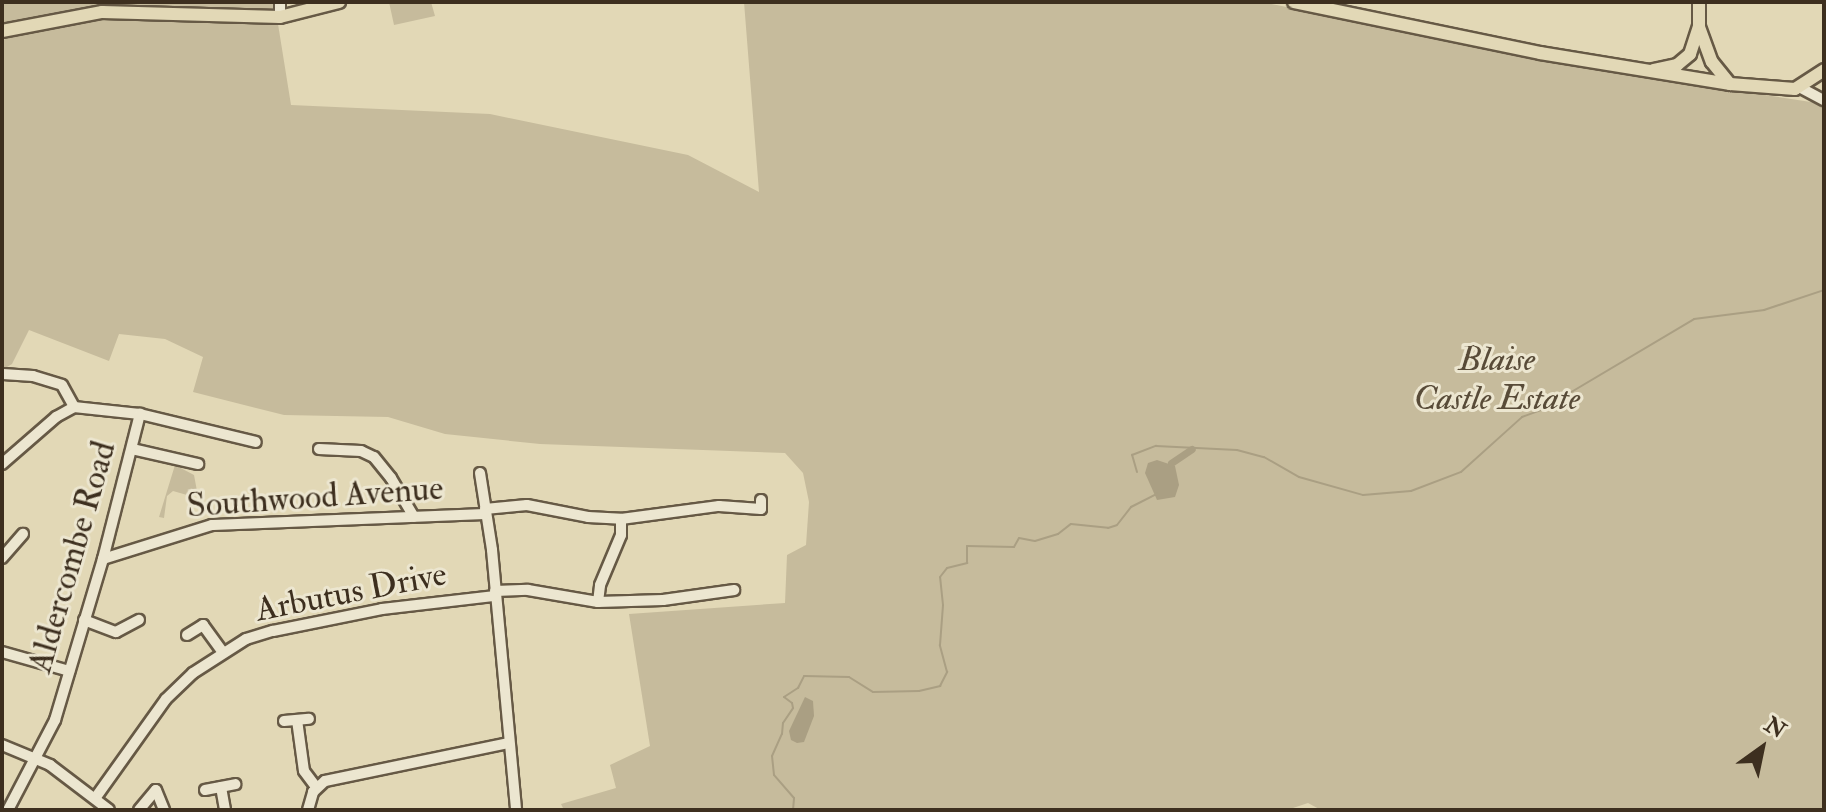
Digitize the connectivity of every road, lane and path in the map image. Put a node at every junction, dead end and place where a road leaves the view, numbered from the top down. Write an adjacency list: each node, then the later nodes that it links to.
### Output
1 (280, 2): 5 (street)
2 (339, 2): 5 (main road)
3 (1295, 2): 9 (main road)
4 (1699, 2): 6 (main road)
5 (280, 17): 7 (main road)
6 (1699, 27): 9 (main road); 10 (main road)
7 (2, 31)
8 (1824, 70): 11 (main road)
9 (1642, 71): 10 (main road)
10 (1730, 84): 11 (main road)
11 (1801, 88): 12 (street)
12 (1824, 100)
13 (8, 371): 14 (street)
14 (74, 407): 15 (street); 19 (street)
15 (140, 414): 16 (street); 17 (street, Aldercombe Road)
16 (252, 437)
17 (132, 449): 20 (street); 28 (street, Aldercombe Road)
18 (319, 449): 24 (street)
19 (2, 464)
20 (191, 465)
21 (480, 473): 23 (street)
22 (761, 500): 25 (street, Southwood Avenue)
23 (486, 512): 24 (street, Southwood Avenue); 25 (street, Southwood Avenue); 29 (street)
24 (414, 517): 28 (street, Southwood Avenue)
25 (621, 519): 31 (street)
26 (23, 534): 27 (street)
27 (2, 558)
28 (103, 559): 32 (street, Aldercombe Road)
29 (495, 593): 31 (street, Arbutus Drive); 36 (street, Arbutus Drive); 39 (street)
30 (732, 593): 31 (street, Arbutus Drive)
31 (598, 602)
32 (84, 620): 33 (street); 37 (street, Aldercombe Road)
33 (132, 620)
34 (187, 635): 36 (street)
35 (2, 652): 37 (street)
36 (223, 653): 46 (street, Arbutus Drive)
37 (69, 671): 41 (street, Aldercombe Road)
38 (284, 721): 44 (street)
39 (509, 743): 44 (street); 53 (street)
40 (2, 745): 41 (street)
41 (37, 758): 46 (street); 47 (street, Aldercombe Road)
42 (235, 784): 43 (street)
43 (221, 787): 45 (street); 51 (street)
44 (316, 787): 52 (street)
45 (205, 790)
46 (96, 797): 48 (street)
47 (8, 810)
48 (109, 810)
49 (139, 810): 50 (street)
50 (164, 810)
51 (225, 810)
52 (308, 810)
53 (516, 810)

